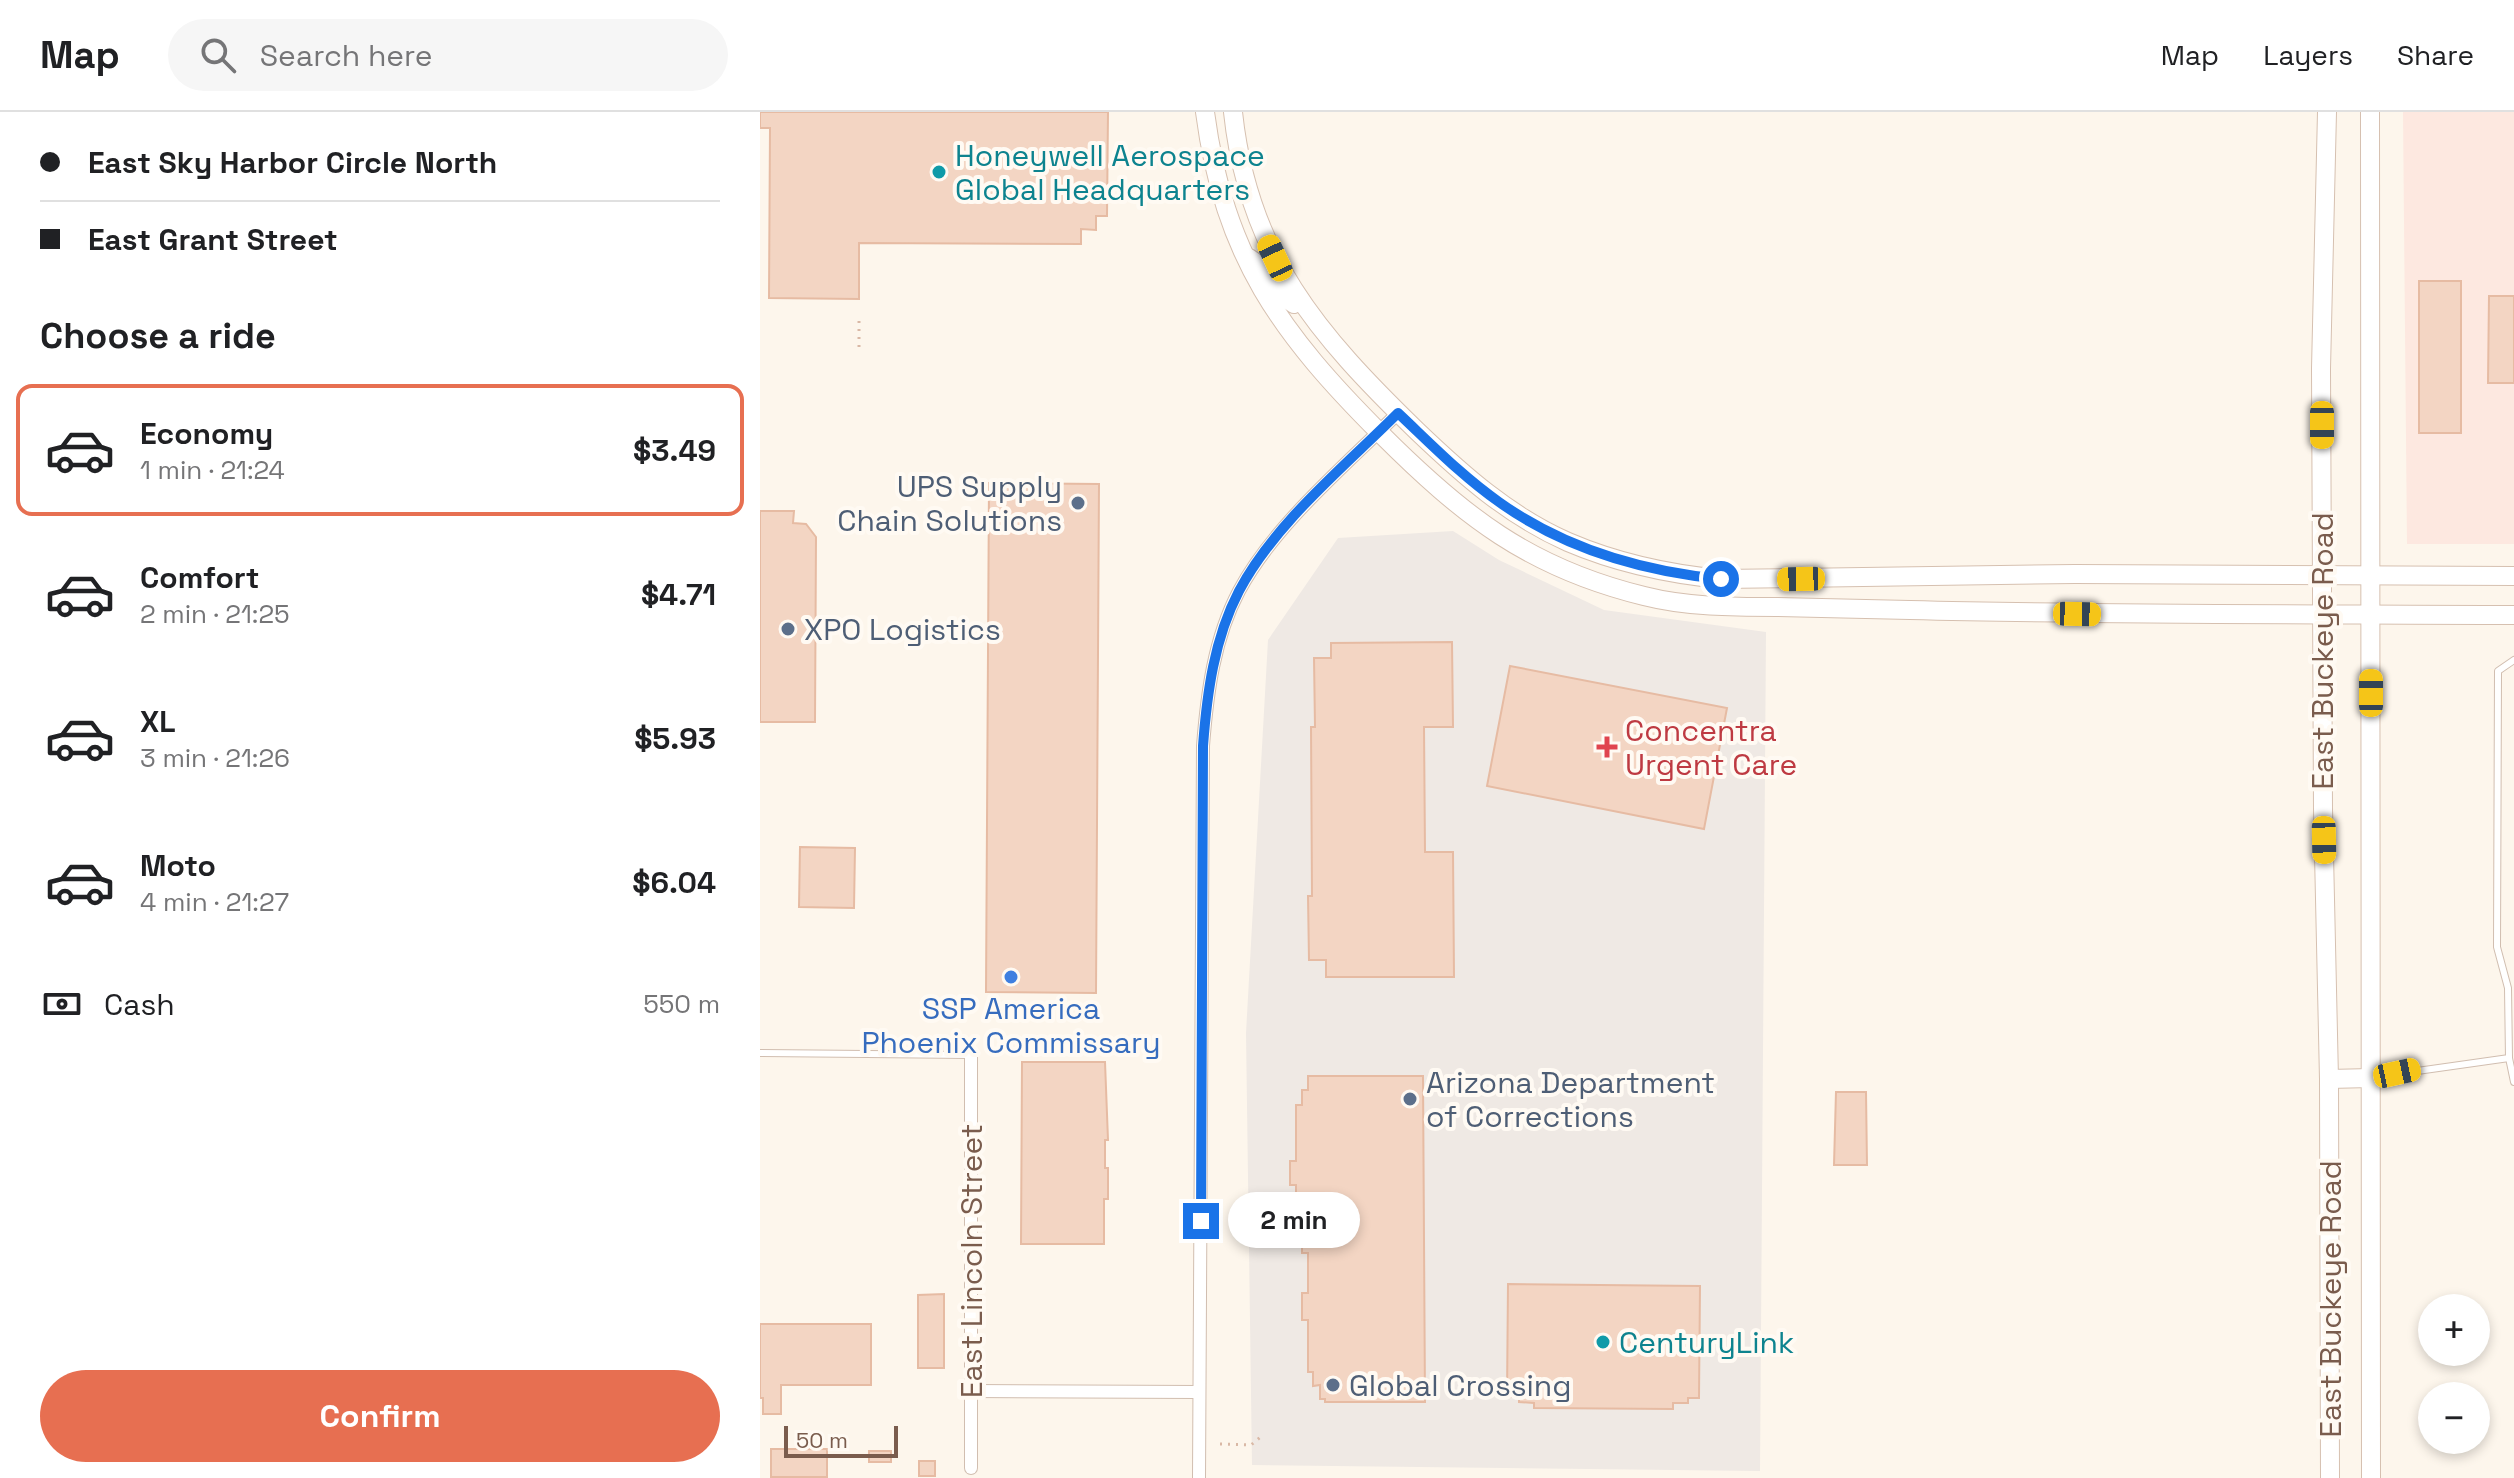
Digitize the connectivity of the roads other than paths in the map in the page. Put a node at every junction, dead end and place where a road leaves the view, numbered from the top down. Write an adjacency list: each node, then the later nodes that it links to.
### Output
1 (1205, 112): 5 (street)
2 (1233, 112): 6 (street)
3 (2327, 112): 9 (street, East Buckeye Road)
4 (2370, 112): 10 (street, East Buckeye Road)
5 (1243, 254): 6 (street); 8 (street)
6 (1307, 312): 7 (street)
7 (1398, 413): 8 (street); 9 (street)
8 (1379, 432): 13 (street); 24 (street)
9 (2322, 576): 10 (street); 13 (street, East Buckeye Road)
10 (2371, 576): 11 (street); 12 (street, East Buckeye Road)
11 (2514, 576)
12 (2370, 614): 13 (street); 14 (street); 20 (street, East Buckeye Road)
13 (2323, 615): 21 (street, East Buckeye Road)
14 (2514, 615)
15 (2514, 660): 16 (lane)
16 (2511, 1032): 19 (lane)
17 (760, 1053): 18 (lane)
18 (971, 1055): 23 (street, East Lincoln Street)
19 (2509, 1058): 20 (lane); 22 (lane)
20 (2371, 1078): 21 (street); 28 (street, East Buckeye Road)
21 (2329, 1079): 27 (street, East Buckeye Road)
22 (2514, 1082)
23 (971, 1391): 24 (street); 25 (street, East Lincoln Street)
24 (1199, 1392): 26 (street)
25 (971, 1468)
26 (1199, 1478)
27 (2330, 1478)
28 (2371, 1478)

